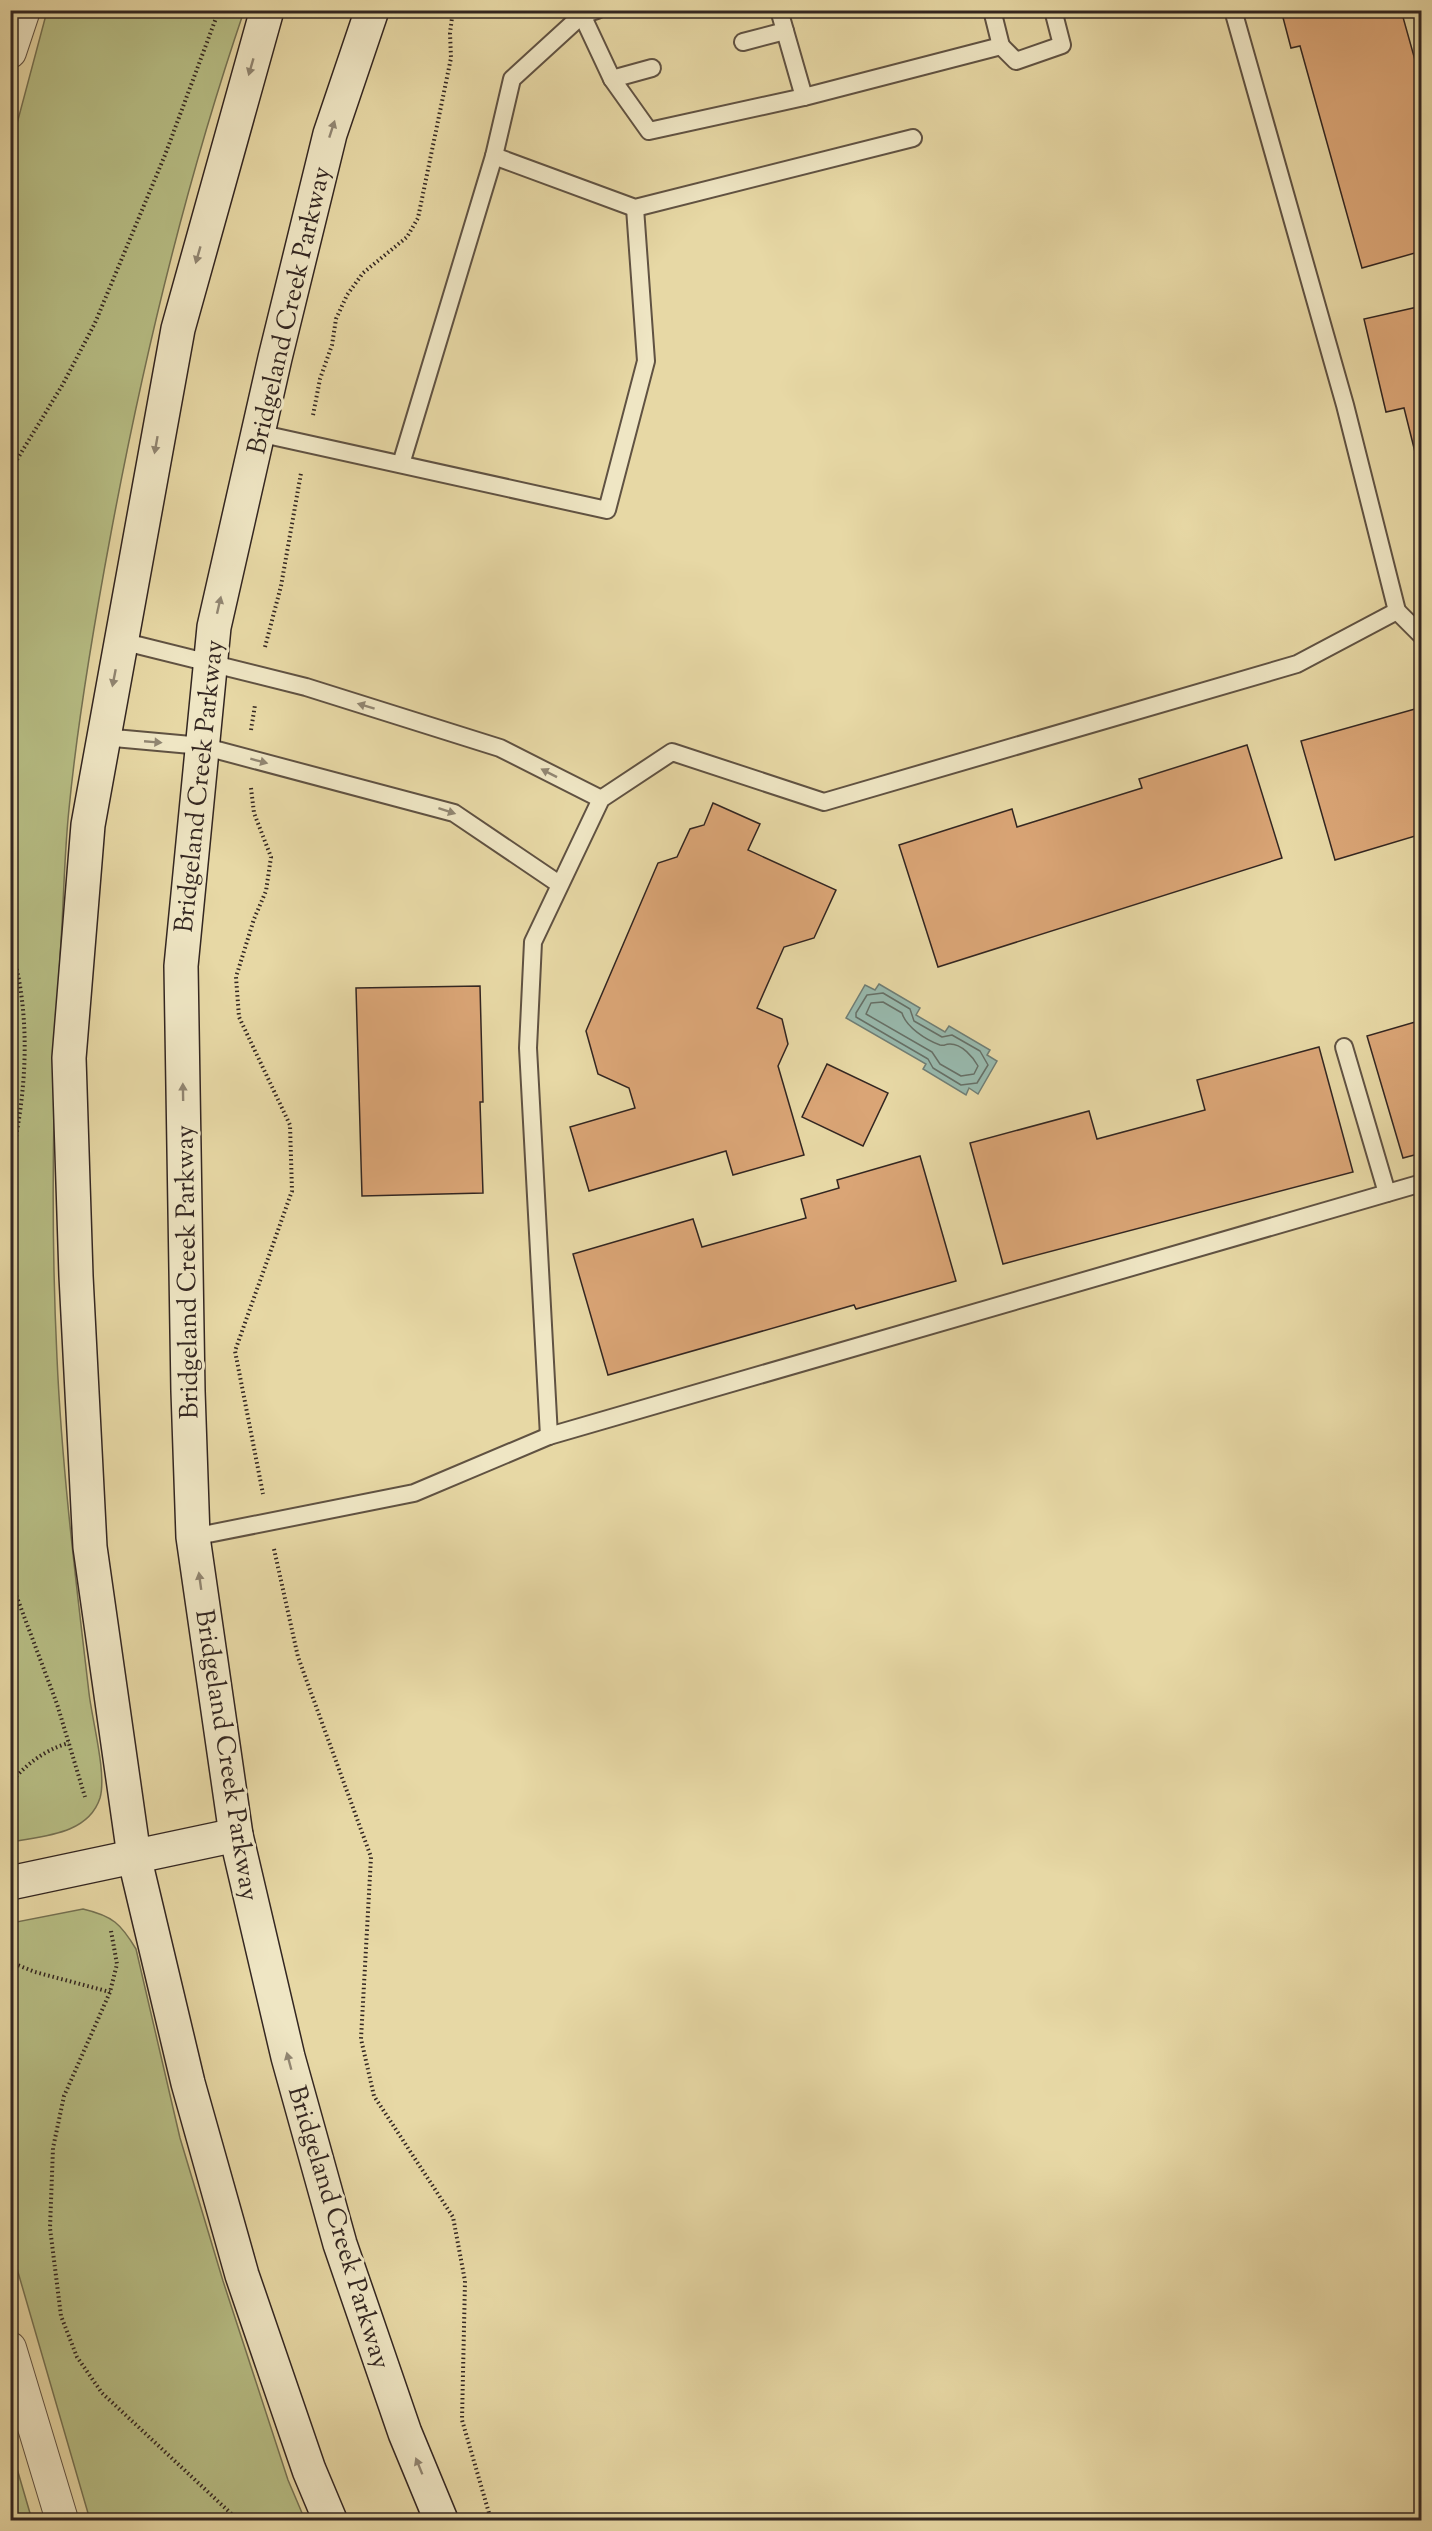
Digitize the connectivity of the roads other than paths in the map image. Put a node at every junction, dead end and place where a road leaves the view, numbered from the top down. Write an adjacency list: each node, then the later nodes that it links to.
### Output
1 (24, 10): 12 (street)
2 (267, 10): 23 (main road, one-way to 23)
3 (372, 10): 19 (main road, Bridgeland Creek Parkway, one-way to 3)
4 (778, 10): 9 (lane)
5 (992, 10): 11 (lane)
6 (1053, 10): 11 (lane)
7 (1233, 10): 21 (lane)
8 (587, 12): 14 (lane); 17 (lane)
9 (785, 31): 10 (lane); 15 (lane)
10 (743, 42)
11 (1001, 46): 15 (lane)
12 (10, 52)
13 (652, 68): 14 (lane)
14 (612, 79): 15 (lane)
15 (804, 97)
16 (913, 138): 18 (lane)
17 (494, 156): 18 (lane); 20 (lane)
18 (635, 208): 20 (lane)
19 (258, 433): 20 (lane); 24 (main road, Bridgeland Creek Parkway, one-way to 19)
20 (401, 464)
21 (1397, 611): 22 (lane); 27 (lane)
22 (1422, 636)
23 (121, 641): 24 (lane); 25 (main road, one-way to 25)
24 (210, 663): 26 (main road, Bridgeland Creek Parkway); 27 (lane, one-way to 24)
25 (103, 737): 26 (lane, one-way to 26); 35 (main road)
26 (202, 746): 28 (lane, one-way to 28); 33 (main road, Bridgeland Creek Parkway, one-way to 26)
27 (601, 800): 28 (lane)
28 (559, 884): 32 (lane)
29 (1344, 1047): 31 (lane)
30 (1422, 1183): 31 (lane)
31 (1387, 1193): 32 (lane)
32 (549, 1436): 33 (lane)
33 (193, 1537): 34 (main road, Bridgeland Creek Parkway, one-way to 33)
34 (236, 1835): 35 (main road); 40 (main road, Bridgeland Creek Parkway, one-way to 34)
35 (134, 1856): 36 (main road); 39 (main road)
36 (10, 1883)
37 (10, 2348): 38 (street)
38 (62, 2520)
39 (330, 2520)
40 (441, 2520)

